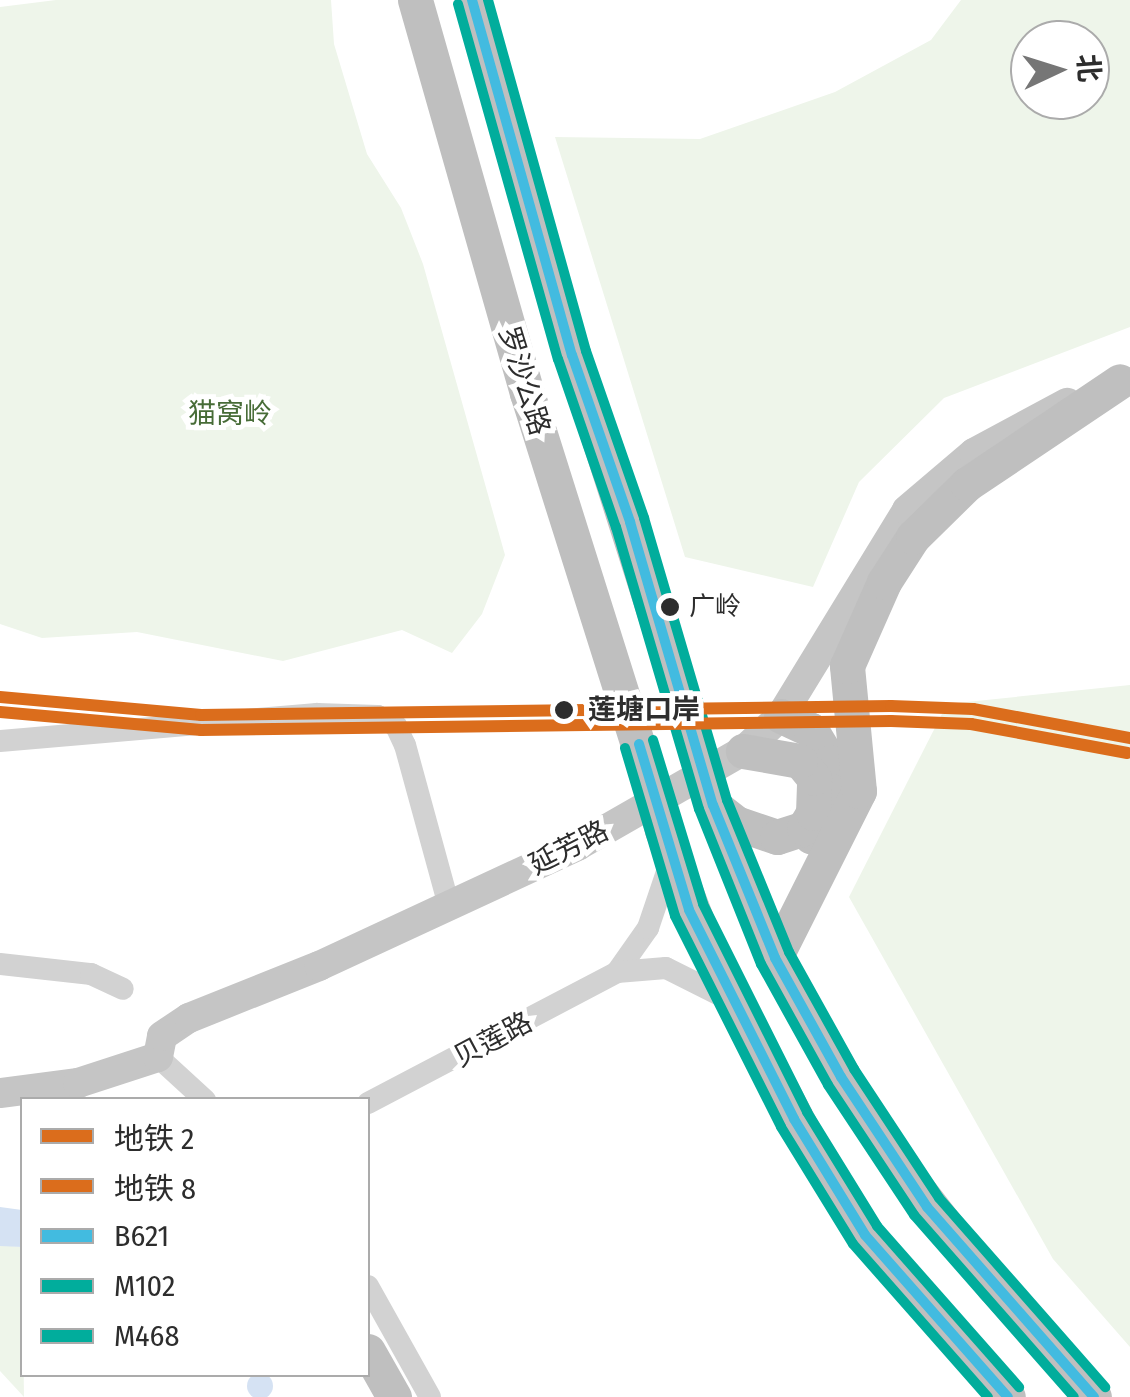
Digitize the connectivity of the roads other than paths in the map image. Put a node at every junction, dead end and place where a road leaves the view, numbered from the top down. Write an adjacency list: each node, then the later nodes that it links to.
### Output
1 (414, 0): 8 (highway, 罗沙公路, bridge)
2 (472, 0): 7 (highway, 罗沙公路, bridge)
3 (1125, 379): 4 (main road, 延芳路); 10 (highway)
4 (781, 716): 6 (main road, 延芳路); 10 (highway)
5 (0, 741): 9 (street)
6 (744, 752): 7 (highway); 9 (main road, 延芳路)
7 (713, 805): 10 (highway)
8 (666, 844): 12 (street, 贝莲路); 14 (highway)
9 (449, 906): 15 (main road, 延芳路)
10 (775, 958): 24 (highway)
11 (0, 964): 13 (street)
12 (616, 972): 14 (street, 贝莲路); 18 (street, 贝莲路)
13 (123, 988)
14 (732, 1001): 23 (highway)
15 (158, 1057): 16 (main road); 17 (street)
16 (0, 1093)
17 (201, 1097)
18 (370, 1102)
19 (370, 1290): 22 (street)
20 (370, 1355): 21 (highway)
21 (394, 1397)
22 (430, 1397)
23 (1008, 1397)
24 (1094, 1397)

